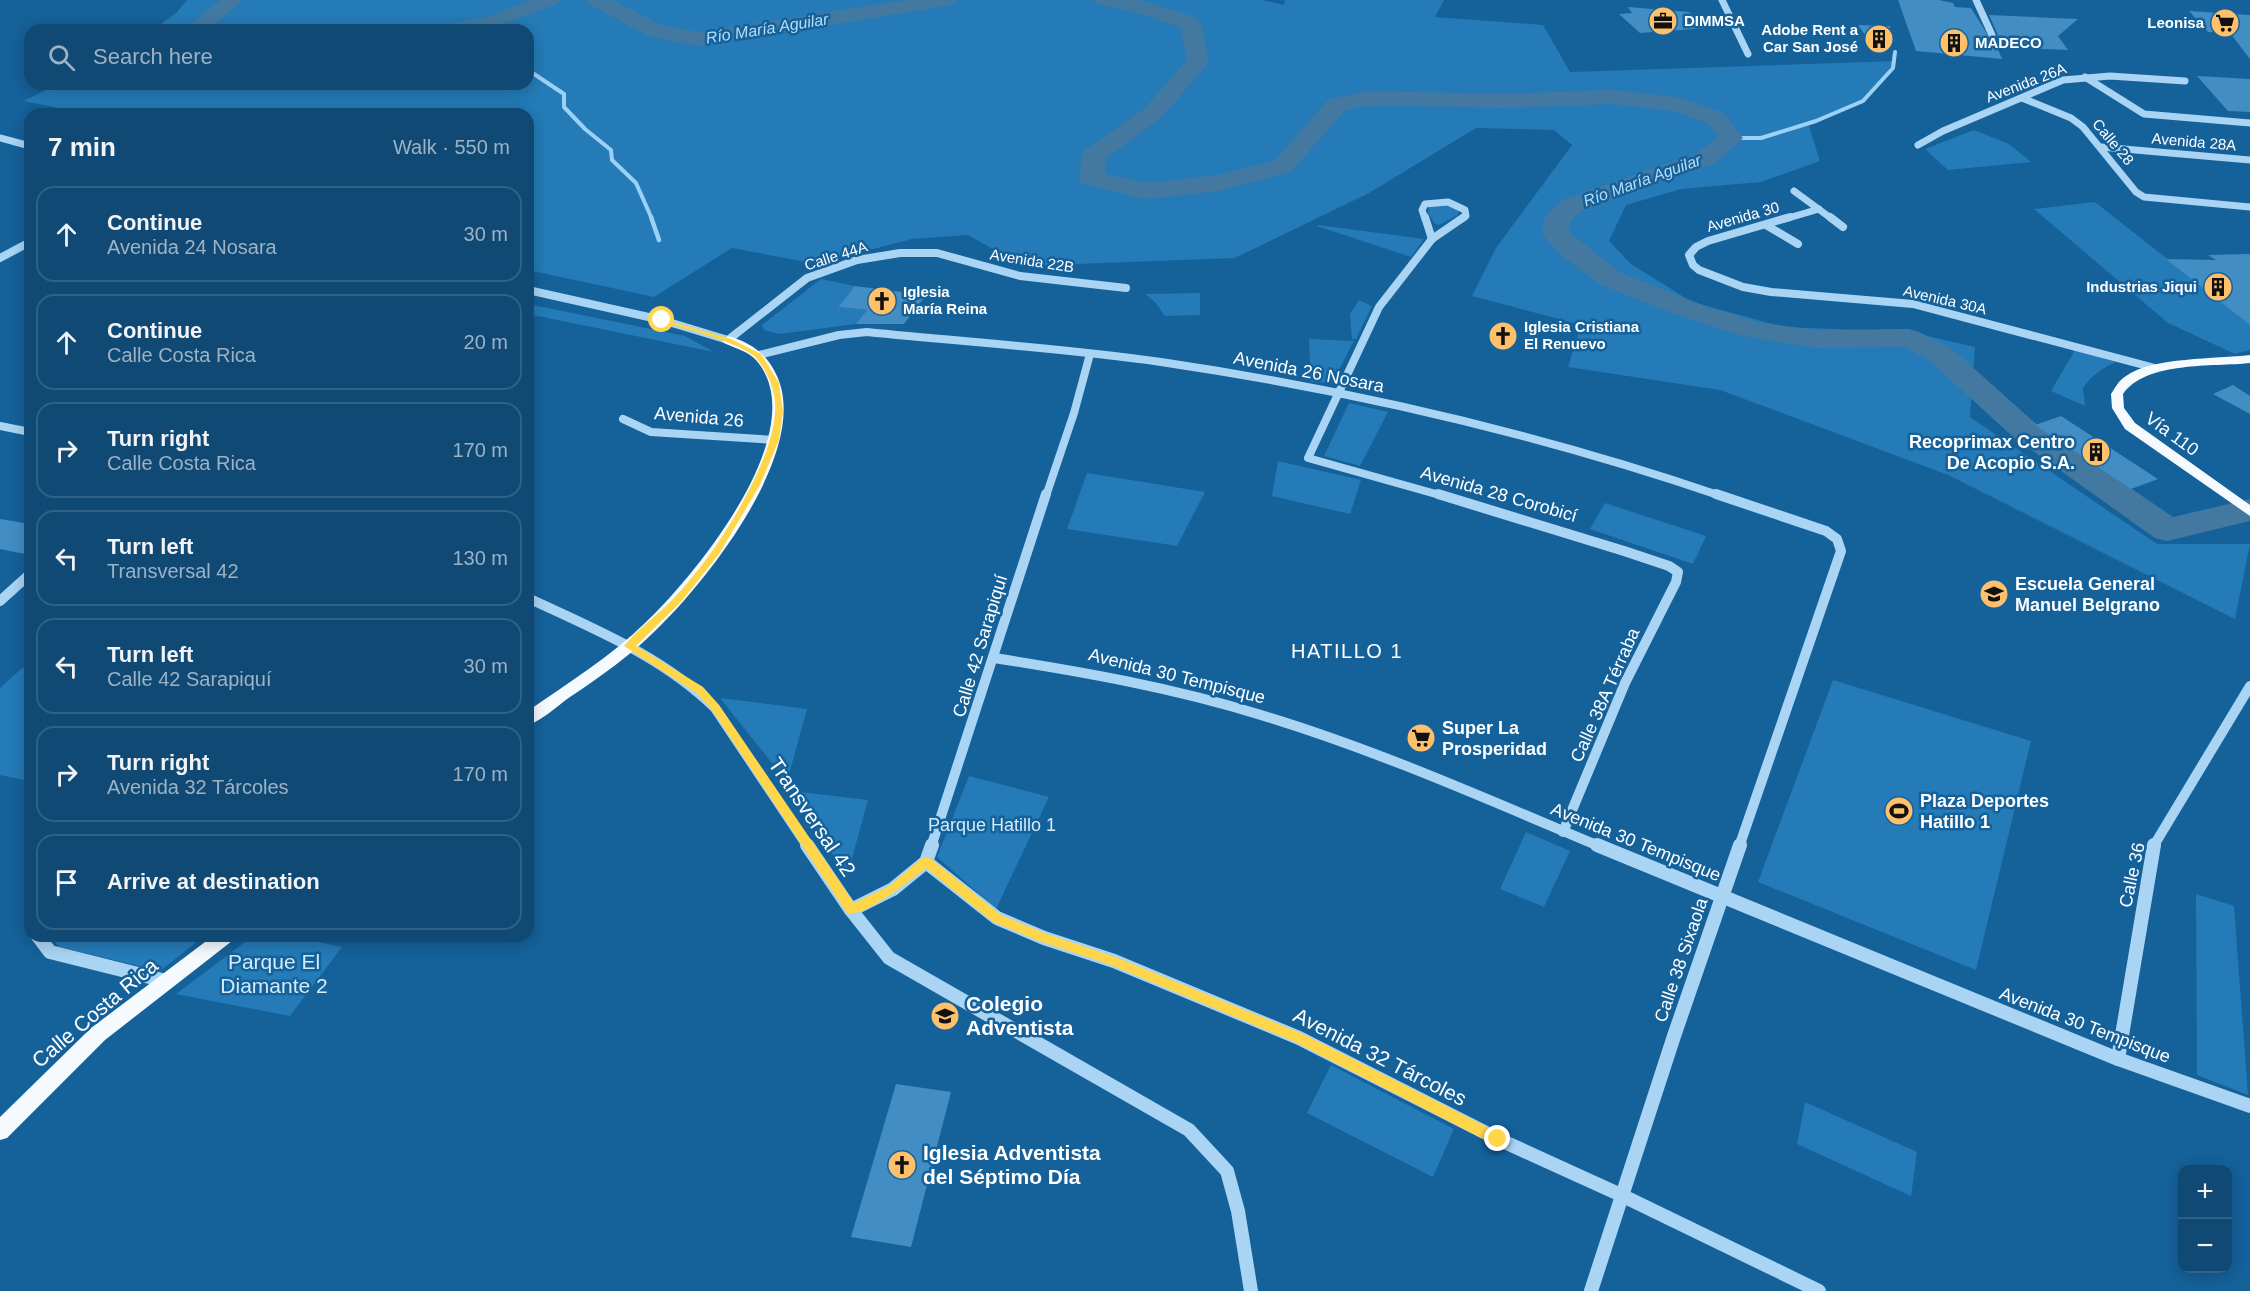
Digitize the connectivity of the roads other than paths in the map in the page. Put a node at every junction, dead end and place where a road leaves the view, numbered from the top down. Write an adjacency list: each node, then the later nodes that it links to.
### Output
1 (1722, 0): 4 (street)
2 (1976, 0): 3 (street)
3 (1992, 34)
4 (1748, 54)
5 (2085, 77): 6 (street, Avenida 26A); 7 (street, Avenida 26A); 8 (street)
6 (2185, 81)
7 (2022, 98): 11 (street, Avenida 26A); 12 (street, Calle 28)
8 (2250, 123)
9 (0, 138): 10 (street)
10 (24, 144)
11 (1918, 145)
12 (2101, 147): 13 (street, Avenida 28A); 15 (street, Calle 28)
13 (2250, 160)
14 (1794, 191): 16 (street)
15 (2250, 207)
16 (1819, 209): 17 (street, Avenida 30); 18 (street)
17 (1766, 225): 20 (street); 24 (street, Avenida 30)
18 (1842, 227)
19 (1432, 239): 19 (street); 32 (street)
20 (1797, 244)
21 (24, 245): 23 (street)
22 (900, 253): 25 (street, Avenida 22B); 27 (street, Calle 44A)
23 (0, 258)
24 (1693, 265): 31 (street, Avenida 30A)
25 (1126, 288)
26 (534, 291): 27 (street)
27 (728, 340): 29 (main road)
28 (1090, 354): 29 (street, Avenida 26 Nosara); 32 (street, Avenida 26 Nosara); 46 (street, Calle 42 Sarapiquí)
29 (759, 356): 38 (main road)
30 (2250, 359): 31 (main road, Vía 110)
31 (2155, 368): 39 (main road, Vía 110)
32 (1339, 394): 40 (street, Avenida 26 Nosara); 41 (street, Avenida 28 Corobicí)
33 (623, 419): 38 (street, Avenida 26)
34 (0, 426): 35 (street)
35 (10, 428): 36 (street); 37 (street)
36 (24, 431)
37 (0, 436)
38 (775, 440): 45 (main road)
39 (2250, 512)
40 (1838, 539): 51 (street, Calle 38 Sixaola)
41 (1678, 572): 49 (street, Calle 38A Térraba)
42 (24, 579): 43 (street)
43 (0, 601)
44 (534, 601): 45 (street, Transversal 42)
45 (629, 646): 48 (main road); 52 (street, Transversal 42)
46 (994, 658): 49 (street, Avenida 30 Tempisque); 50 (street, Calle 42 Sarapiquí)
47 (2250, 686): 56 (street, Calle 36)
48 (534, 715)
49 (1563, 832): 51 (street, Avenida 30 Tempisque)
50 (926, 862): 52 (street); 59 (street, Avenida 32 Tárcoles)
51 (1722, 896): 56 (street, Avenida 30 Tempisque); 59 (street, Calle 38 Sixaola)
52 (852, 910): 60 (street, Transversal 42)
53 (42, 942): 55 (street)
54 (218, 942): 55 (main road, Calle Costa Rica)
55 (166, 981): 58 (main road, Calle Costa Rica)
56 (2118, 1059): 57 (street, Avenida 30 Tempisque)
57 (2250, 1106)
58 (0, 1131)
59 (1621, 1195): 61 (street, Calle 38 Sixaola); 62 (street, Avenida 32 Tárcoles)
60 (1251, 1291)
61 (1591, 1291)
62 (1819, 1291)

